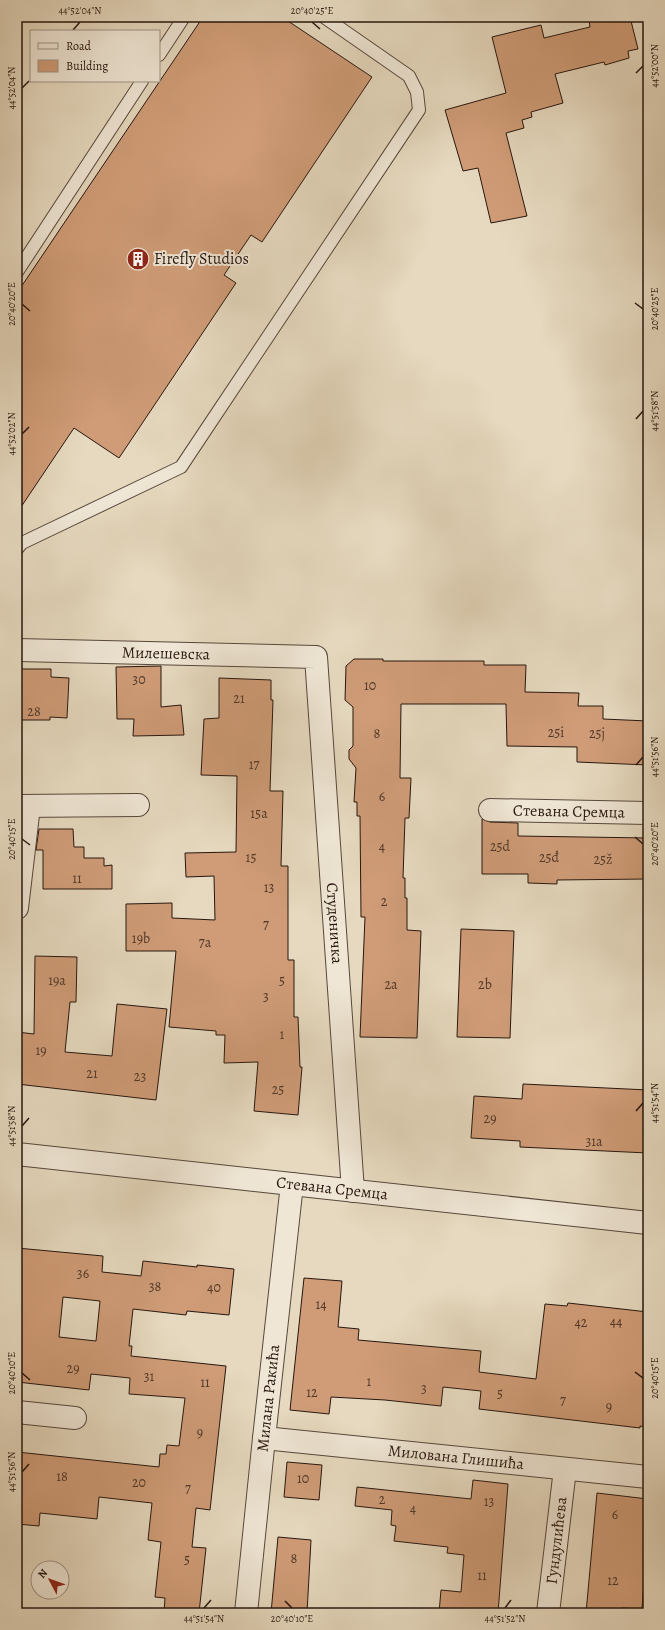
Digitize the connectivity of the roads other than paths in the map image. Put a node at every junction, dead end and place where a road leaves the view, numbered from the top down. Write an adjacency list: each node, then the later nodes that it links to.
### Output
1 (184, 17): 3 (lane)
2 (324, 17): 6 (lane)
3 (160, 53)
4 (141, 82): 5 (lane)
5 (17, 272)
6 (17, 549)
7 (17, 650): 8 (street, Милешевска)
8 (316, 657): 16 (street, Студеничка)
9 (138, 805): 10 (street)
10 (23, 806): 13 (street)
11 (490, 810): 12 (street, Стевана Сремца)
12 (648, 813)
13 (17, 908)
14 (17, 1154): 15 (street, Стевана Сремца)
15 (292, 1184): 16 (street, Стевана Сремца); 20 (street, Милана Ракића)
16 (353, 1191): 17 (street, Стевана Сремца)
17 (648, 1223)
18 (17, 1412): 19 (street)
19 (75, 1418)
20 (264, 1438): 21 (street, Милована Глишића); 23 (street, Милана Ракића)
21 (565, 1469): 22 (street, Милована Глишића); 24 (street, Гундулићева)
22 (648, 1477)
23 (246, 1613)
24 (548, 1613)

